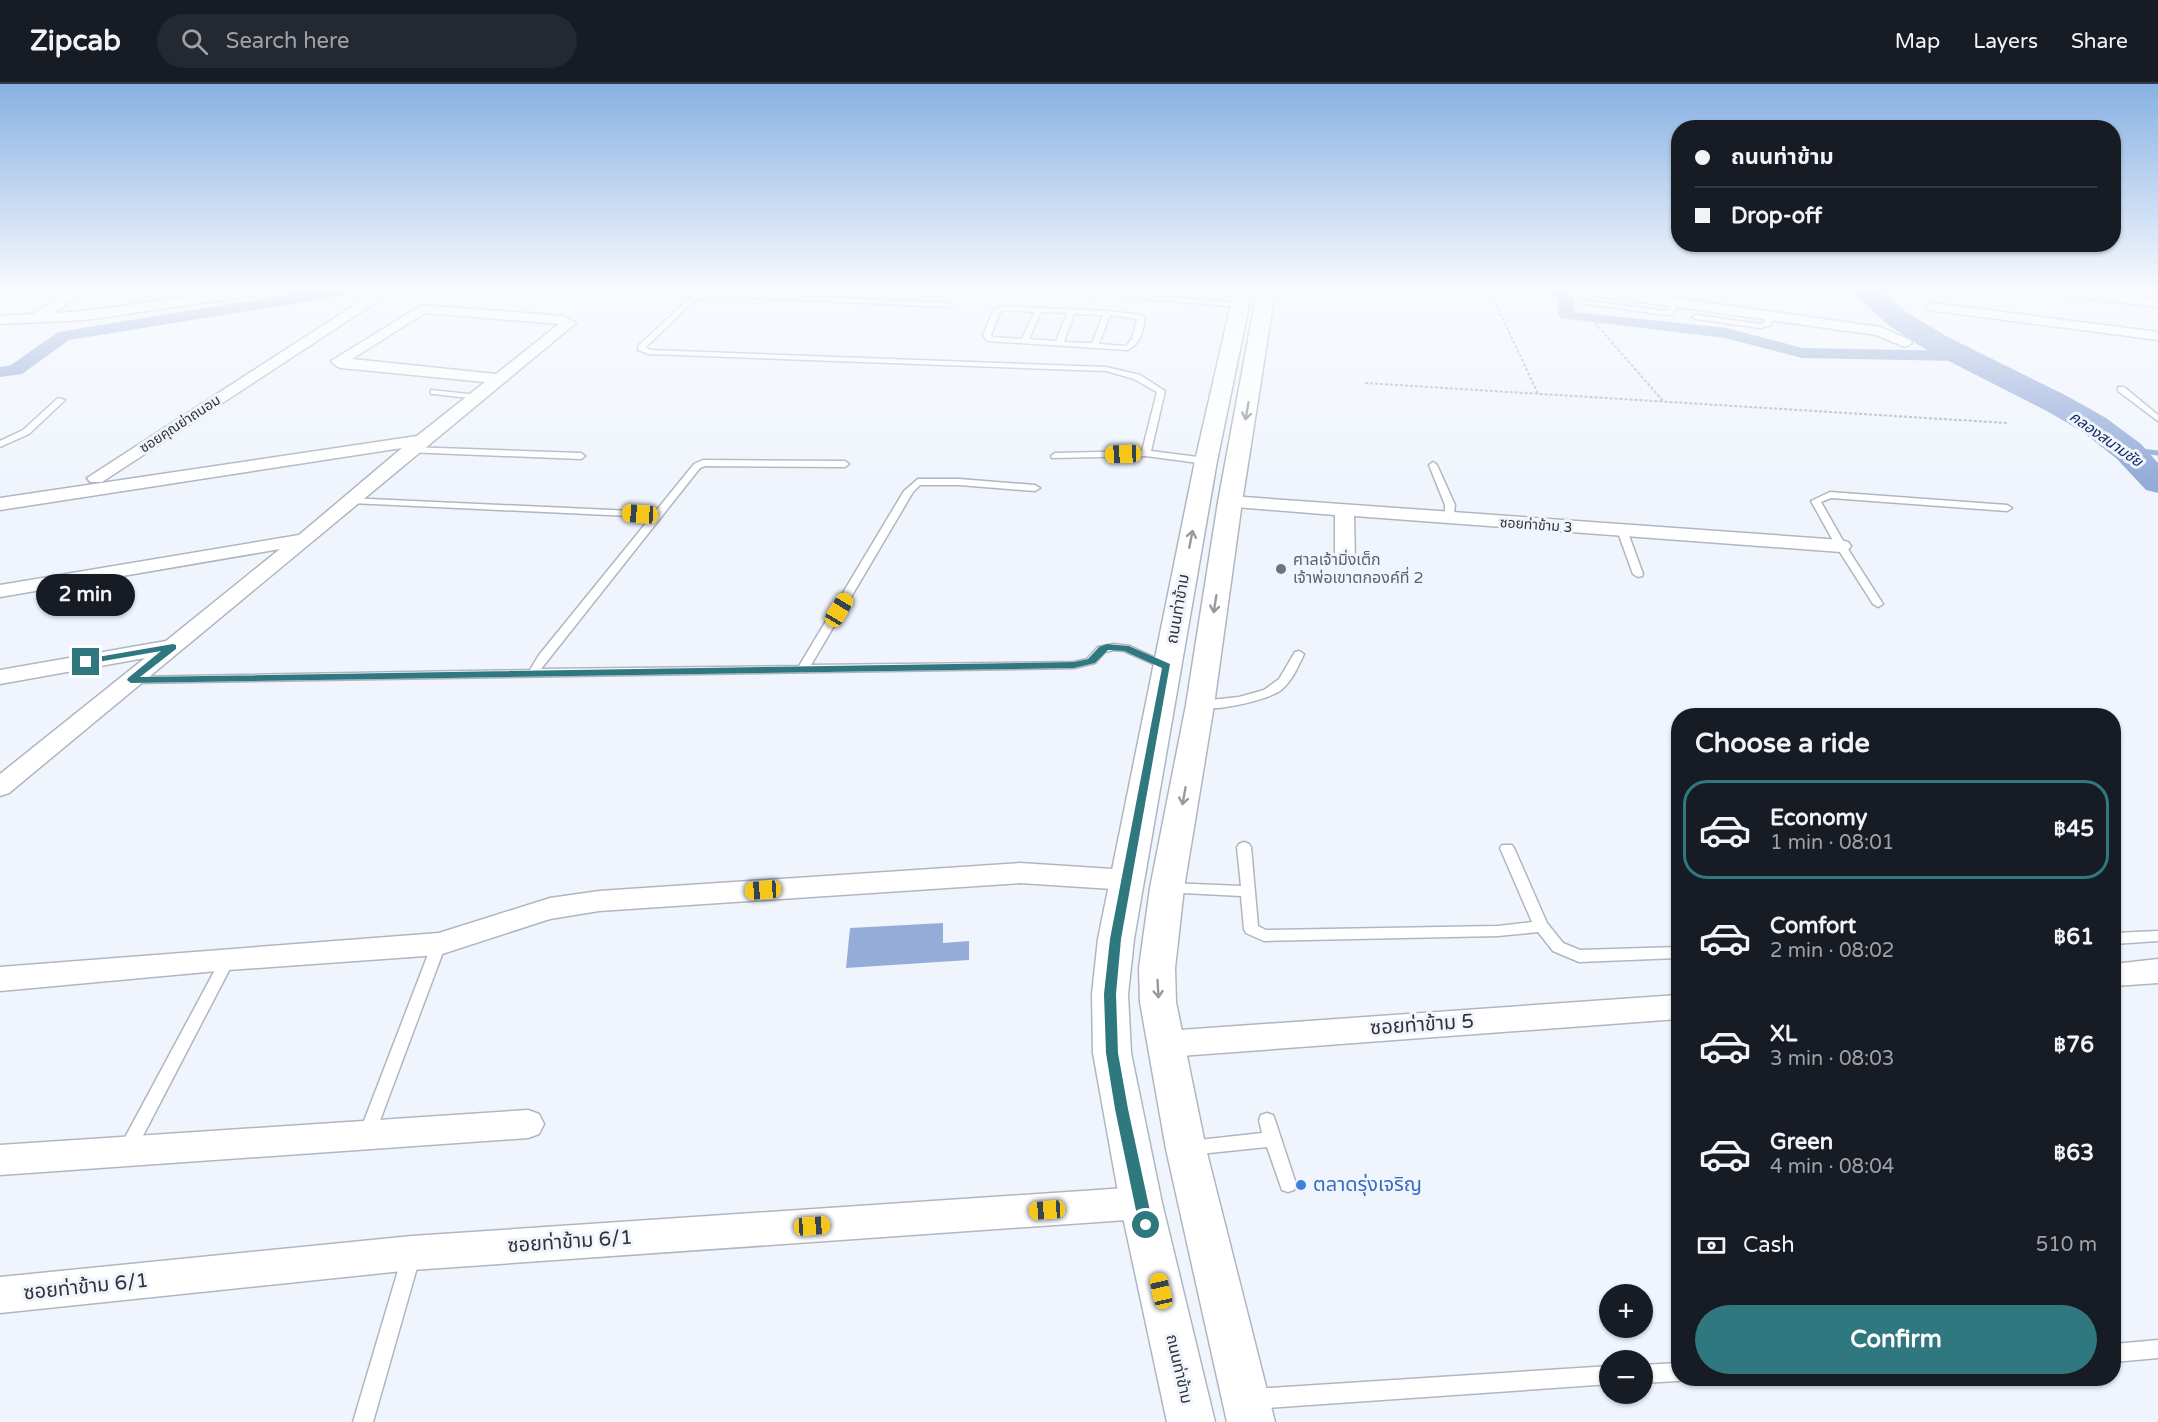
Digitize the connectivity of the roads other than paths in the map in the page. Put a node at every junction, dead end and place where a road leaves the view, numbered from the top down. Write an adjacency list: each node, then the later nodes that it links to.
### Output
1 (290, 353): 7 (street, ซอยคุณย่าถนอม)
2 (350, 353): 8 (street)
3 (532, 353): 8 (street)
4 (688, 353): 16 (lane)
5 (1234, 353): 19 (street, ถนนท่าข้าม)
6 (1244, 353): 26 (street, one-way to 26)
7 (255, 376): 22 (street, ซอยคุณย่าถนอม); 23 (street)
8 (501, 379): 11 (street)
9 (2121, 389): 13 (lane)
10 (434, 392): 11 (lane)
11 (478, 397): 15 (street)
12 (61, 400): 14 (lane)
13 (2158, 419)
14 (0, 444)
15 (416, 445): 17 (lane); 23 (street); 25 (street)
16 (1146, 453): 18 (lane); 19 (lane)
17 (581, 456)
18 (1055, 456)
19 (1206, 461): 41 (street, ถนนท่าข้าม, one-way to 19)
20 (846, 464): 30 (lane)
21 (1433, 465): 31 (lane)
22 (96, 478)
23 (152, 481): 27 (street)
24 (1035, 488): 42 (lane)
25 (351, 500): 30 (lane); 33 (street)
26 (1230, 502): 29 (street, ซอยท่าข้าม 3); 46 (street, one-way to 46)
27 (0, 504)
28 (2007, 508): 34 (lane)
29 (1344, 510): 31 (street, ซอยท่าข้าม 3); 35 (street)
30 (658, 515): 43 (lane)
31 (1450, 519): 32 (street, ซอยท่าข้าม 3)
32 (1622, 530): 34 (street, ซอยท่าข้าม 3); 36 (lane)
33 (304, 540): 37 (street); 39 (street)
34 (1841, 546): 38 (lane)
35 (1345, 561)
36 (1638, 574)
37 (0, 591)
38 (1878, 604)
39 (173, 647): 44 (street); 45 (street)
40 (1299, 654): 46 (lane)
41 (1167, 666): 42 (lane); 50 (street, ถนนท่าข้าม)
42 (804, 669): 43 (lane)
43 (534, 673): 45 (lane)
44 (0, 677)
45 (131, 680): 47 (street)
46 (1200, 705): 51 (street, one-way to 51)
47 (4, 781)
48 (1244, 847): 52 (lane)
49 (1507, 848): 53 (lane)
50 (1128, 880): 56 (street); 72 (street, ถนนท่าข้าม)
51 (1167, 888): 52 (lane); 63 (street, one-way to 63)
52 (1247, 891): 53 (lane)
53 (1541, 926): 57 (lane)
54 (2158, 936): 55 (lane)
55 (2121, 939)
56 (439, 944): 58 (street); 66 (lane)
57 (1671, 953)
58 (228, 959): 61 (street); 69 (lane)
59 (2158, 971): 60 (street)
60 (2121, 974)
61 (4, 984)
62 (1671, 1007): 63 (street, ซอยท่าข้าม 5)
63 (1166, 1044): 68 (street)
64 (1268, 1120): 67 (lane)
65 (528, 1124): 66 (street)
66 (366, 1135): 69 (street)
67 (1272, 1139): 68 (lane); 71 (lane)
68 (1186, 1149): 80 (street)
69 (126, 1152): 70 (street)
70 (0, 1160)
71 (1288, 1184)
72 (1141, 1203): 73 (street, ซอยท่าข้าม 6/1); 82 (street, ถนนท่าข้าม)
73 (412, 1253): 74 (street, ซอยท่าข้าม 6/1); 81 (lane)
74 (0, 1295)
75 (2158, 1349): 76 (lane)
76 (2121, 1352)
77 (1671, 1372): 78 (lane)
78 (1653, 1373)
79 (1599, 1376): 80 (lane)
80 (1248, 1411)
81 (363, 1422)
82 (1191, 1422)

